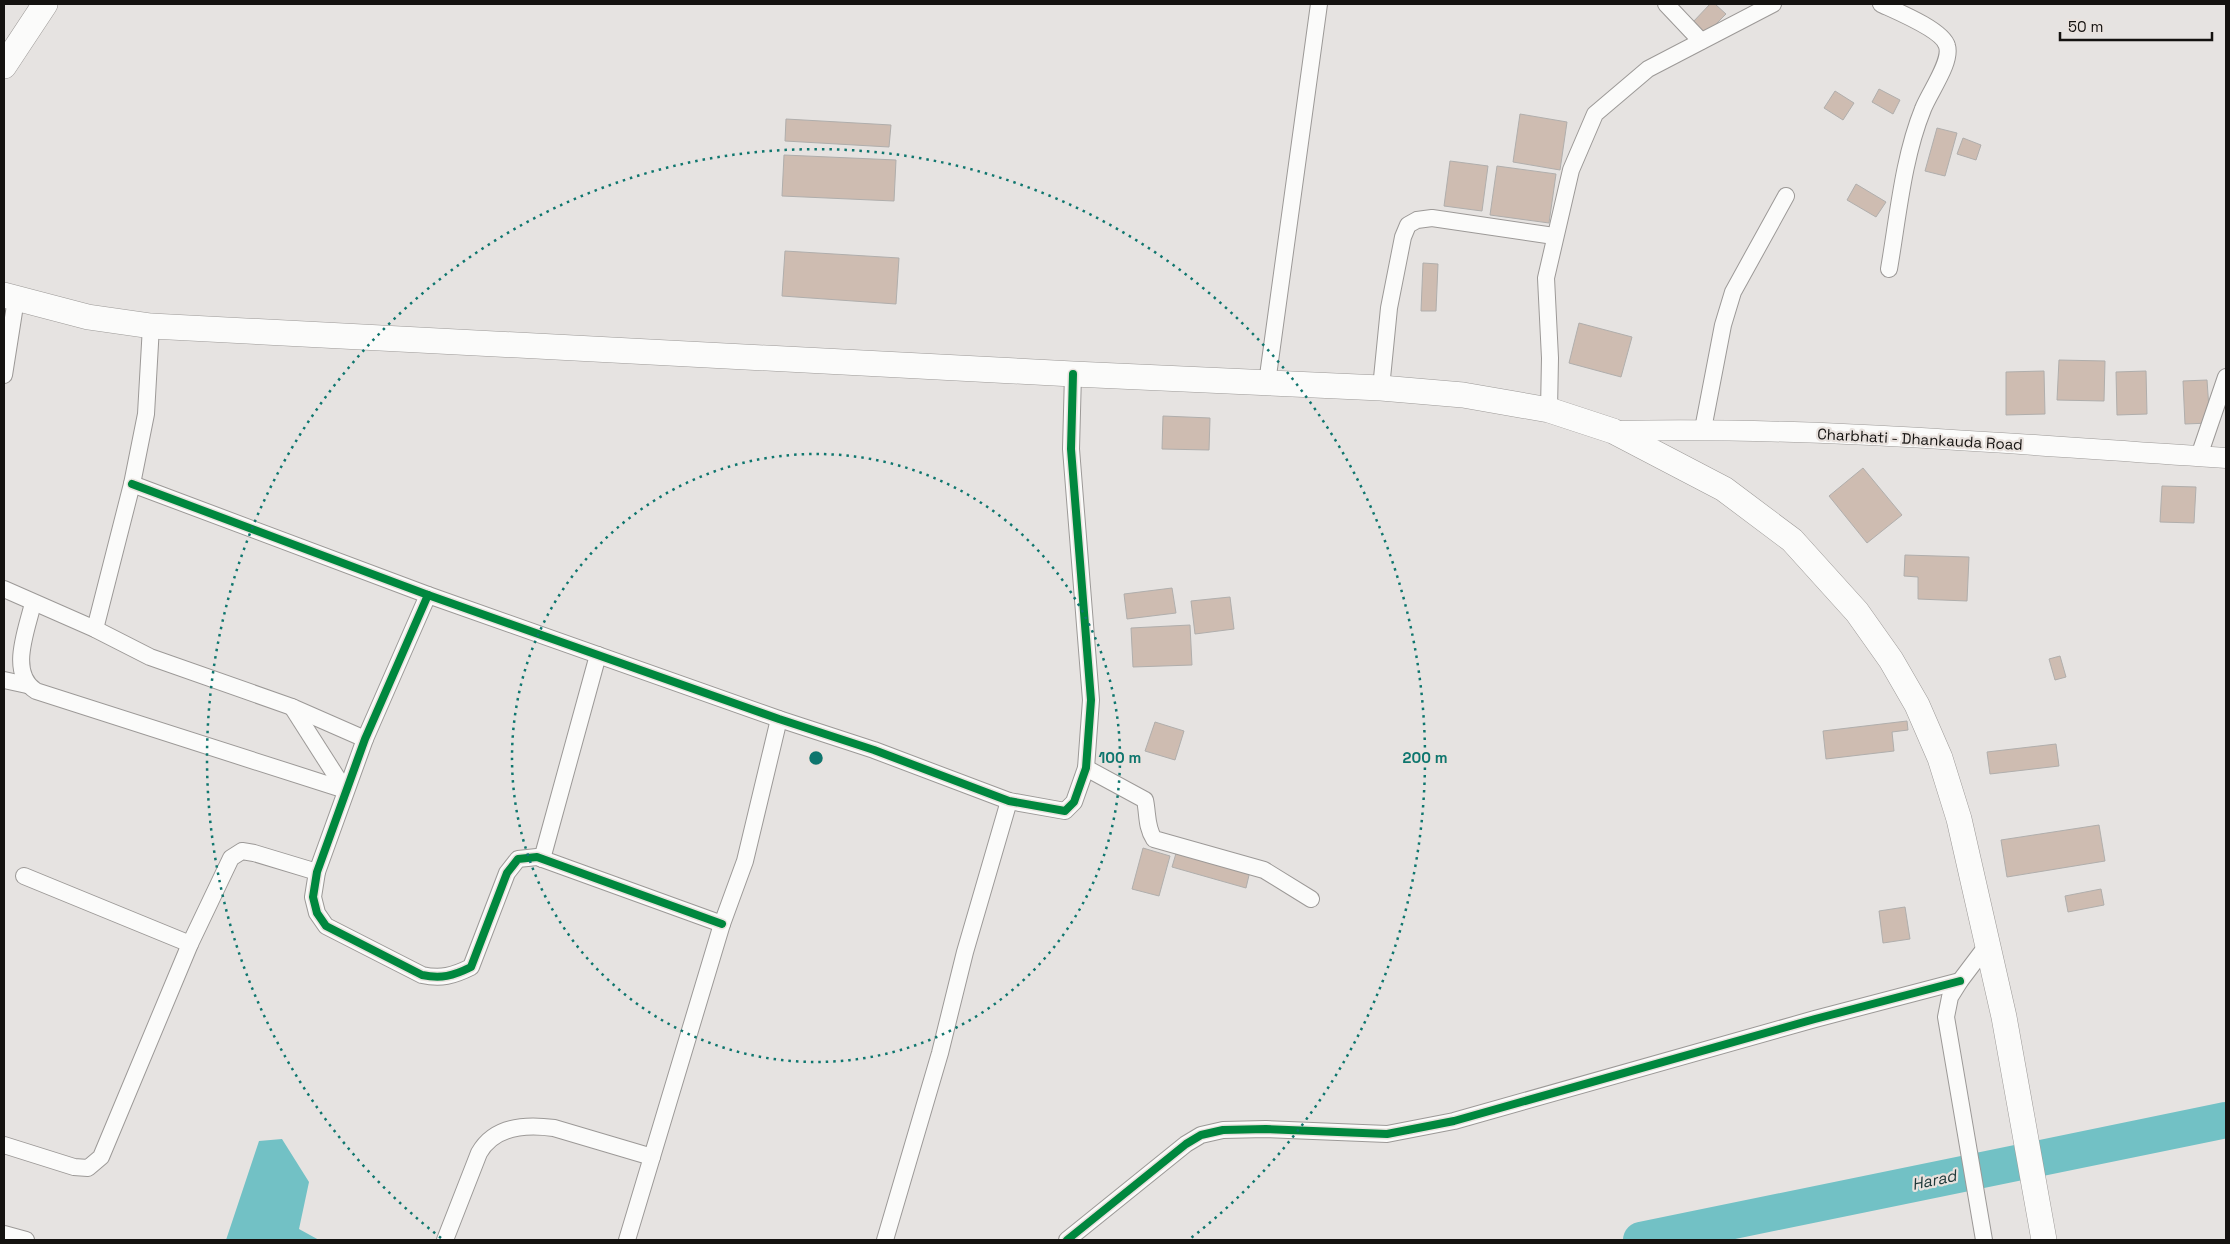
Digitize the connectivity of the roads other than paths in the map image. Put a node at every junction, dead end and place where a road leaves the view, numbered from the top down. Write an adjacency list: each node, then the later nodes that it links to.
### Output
1 (46, 4): 7 (main road)
2 (1319, 4): 16 (street)
3 (1666, 4): 6 (street)
4 (1773, 4): 6 (street)
5 (1881, 4): 10 (street)
6 (1701, 41): 9 (street)
7 (4, 66)
8 (1786, 196): 19 (street)
9 (1554, 236): 17 (street); 18 (street)
10 (1889, 269)
11 (10, 297): 12 (main road); 14 (street)
12 (150, 326): 13 (main road); 23 (street)
13 (1073, 374): 16 (main road); 34 (street)
14 (4, 375)
15 (2226, 377): 21 (street)
16 (1267, 383): 17 (main road)
17 (1372, 387): 18 (main road)
18 (1549, 410): 20 (main road)
19 (1703, 429): 20 (street, Charbhati - Dhankauda Road); 21 (street, Charbhati - Dhankauda Road)
20 (1613, 431): 43 (main road)
21 (2199, 456): 22 (street, Charbhati - Dhankauda Road)
22 (2226, 458)
23 (132, 484): 25 (street); 27 (street)
24 (4, 589): 26 (street)
25 (428, 595): 28 (street); 33 (street)
26 (33, 604): 27 (street); 30 (street)
27 (95, 629): 31 (street)
28 (598, 655): 32 (street); 37 (street)
29 (4, 680): 30 (street)
30 (27, 685): 35 (street)
31 (292, 707): 33 (street); 35 (street)
32 (779, 719): 36 (street); 41 (street)
33 (365, 739): 35 (street)
34 (1086, 768): 36 (street); 40 (street)
35 (345, 790): 38 (street)
36 (1009, 801): 51 (street)
37 (542, 859): 38 (street); 41 (street)
38 (317, 872): 42 (street)
39 (24, 876): 42 (street)
40 (1311, 899)
41 (722, 924): 46 (street)
42 (190, 944): 45 (street)
43 (1988, 944): 44 (street); 54 (main road)
44 (1960, 980): 52 (street); 53 (street)
45 (4, 1145)
46 (652, 1157): 49 (street); 50 (street)
47 (4, 1234): 48 (street)
48 (26, 1240)
49 (445, 1240)
50 (627, 1240)
51 (885, 1240)
52 (1067, 1240)
53 (1984, 1240)
54 (2044, 1240)

